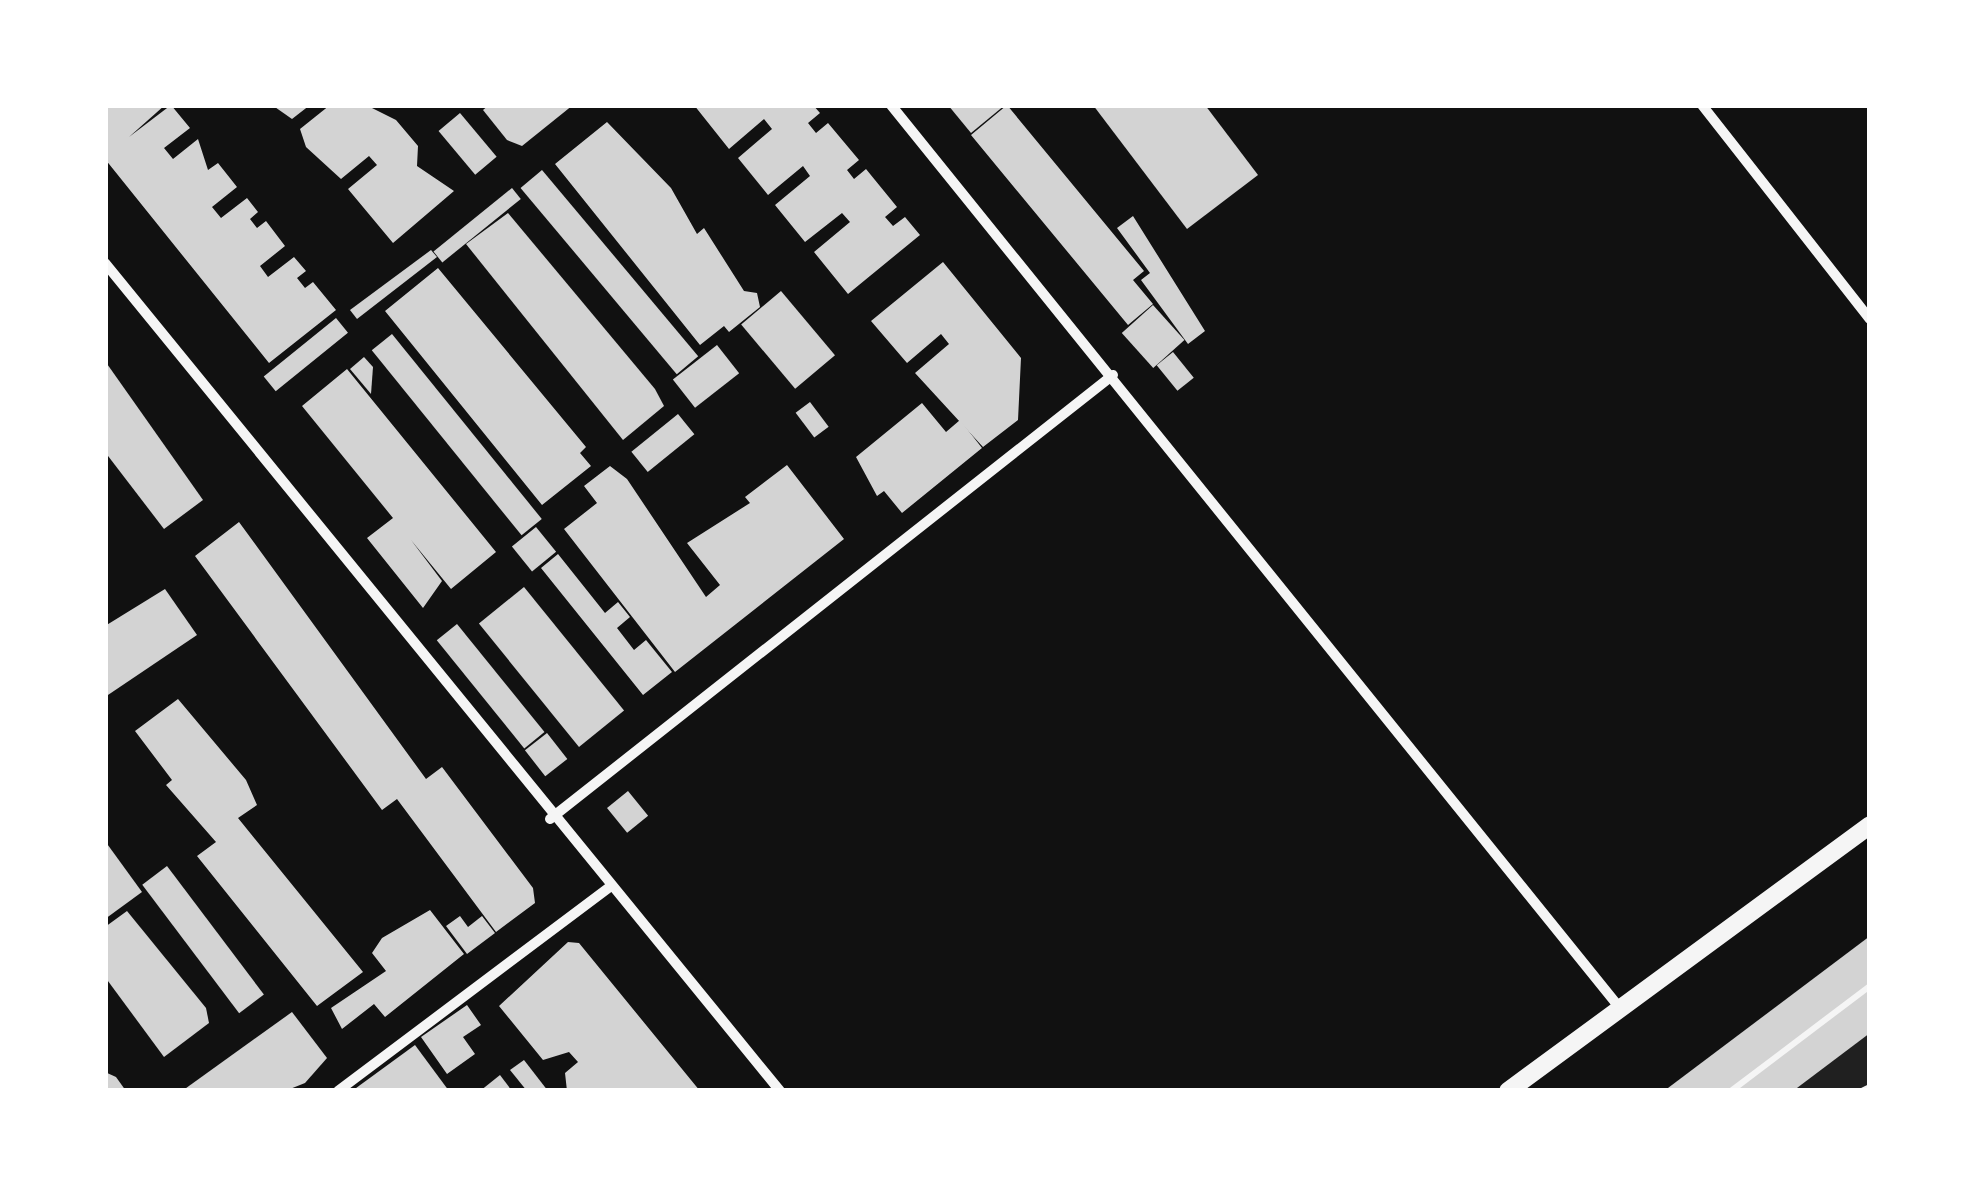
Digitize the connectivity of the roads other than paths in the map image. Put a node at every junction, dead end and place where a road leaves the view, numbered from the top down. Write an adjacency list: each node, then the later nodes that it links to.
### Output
1 (891, 105): 5 (street)
2 (1702, 105): 4 (street)
3 (105, 263): 6 (street)
4 (1870, 320)
5 (1114, 375): 6 (street); 9 (street)
6 (550, 819): 8 (street)
7 (1870, 825): 9 (street)
8 (611, 886): 10 (street); 11 (street)
9 (1620, 1007): 12 (street)
10 (338, 1091)
11 (780, 1091)
12 (1508, 1091)

